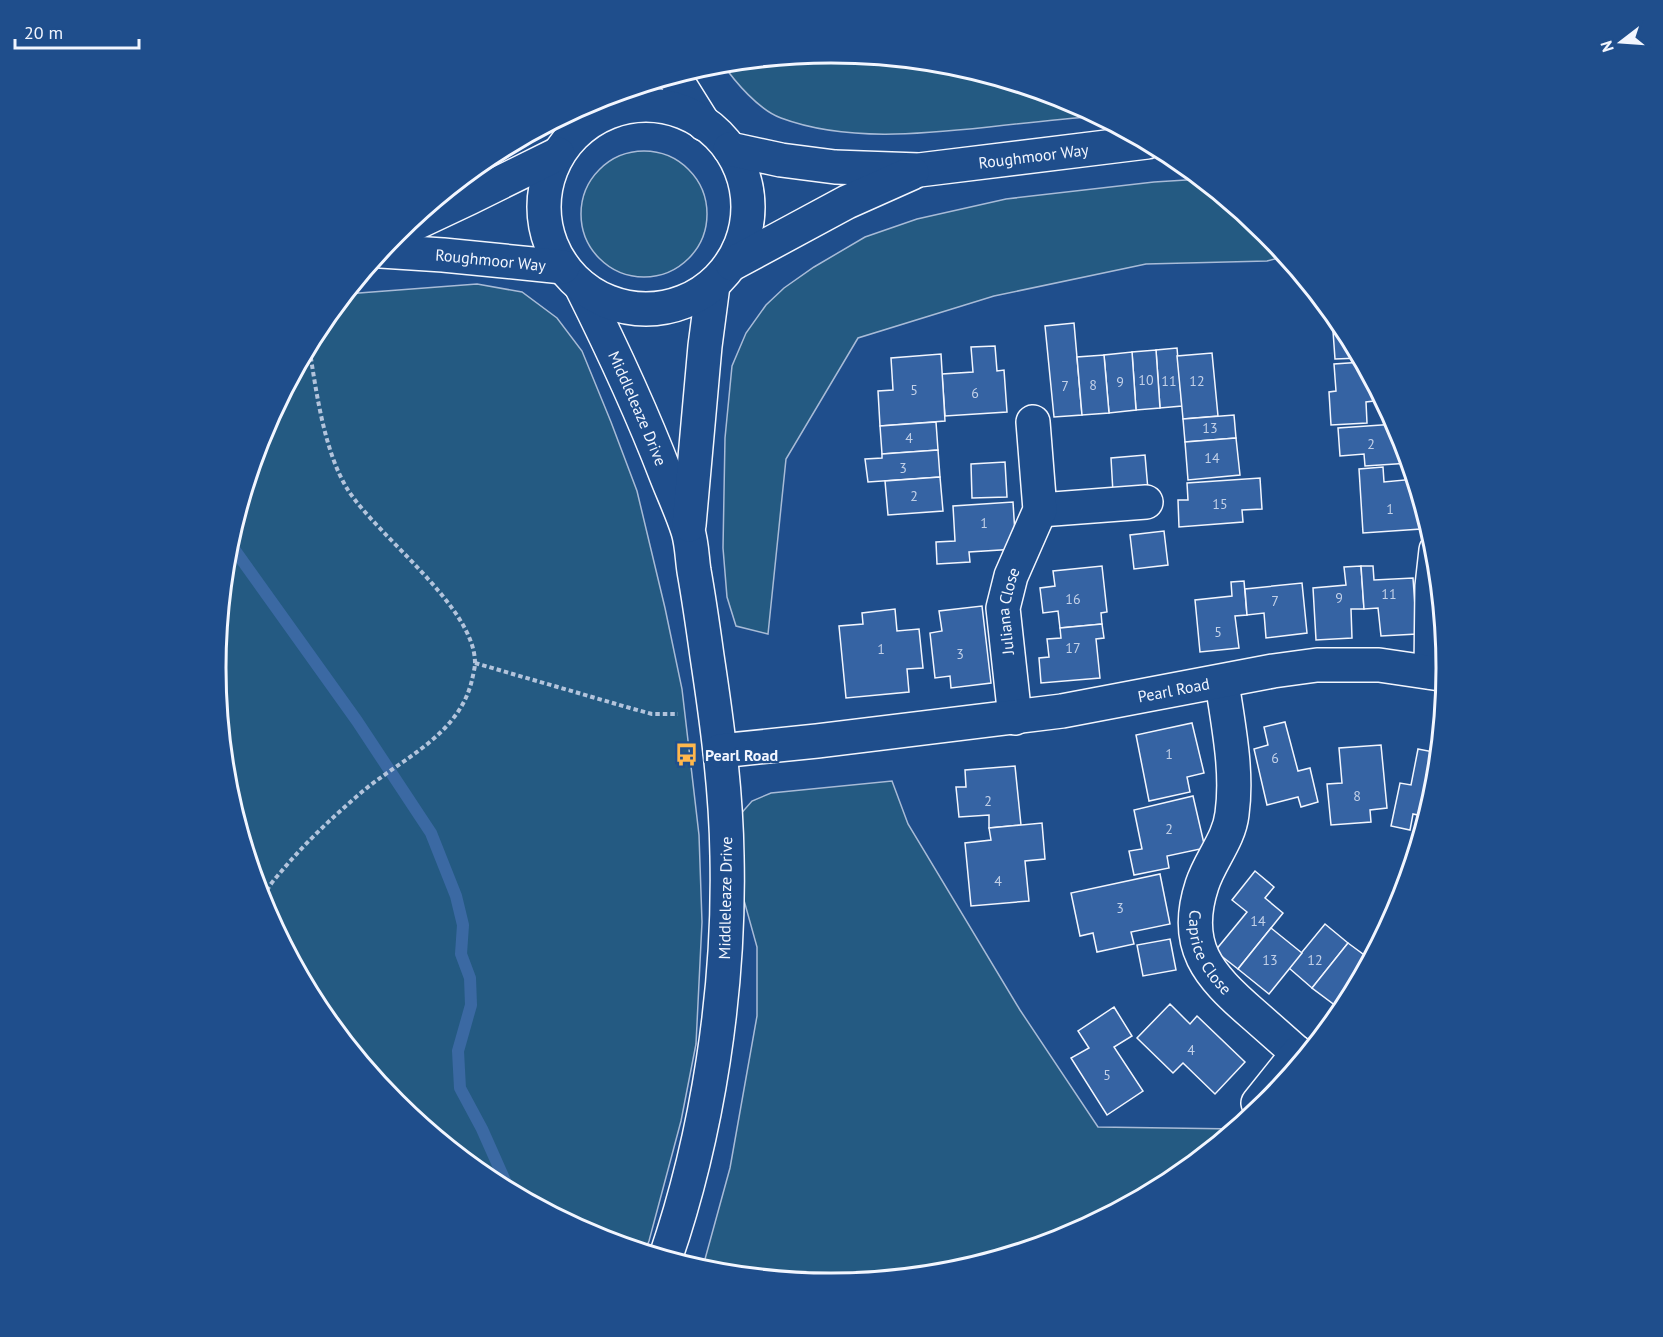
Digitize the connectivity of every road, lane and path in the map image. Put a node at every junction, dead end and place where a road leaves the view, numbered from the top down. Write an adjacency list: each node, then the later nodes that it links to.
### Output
1 (678, 83): 3 (street)
2 (583, 117): 3 (street, Roughmoor Way); 6 (street, Roughmoor Way)
3 (704, 124): 5 (street, Roughmoor Way)
4 (1133, 144): 7 (street, Roughmoor Way)
5 (729, 149): 7 (street, Roughmoor Way); 10 (street, Roughmoor Way)
6 (558, 154): 8 (street, Roughmoor Way); 11 (street, Roughmoor Way)
7 (919, 170): 10 (street, Roughmoor Way)
8 (427, 218)
9 (392, 252): 11 (street, Roughmoor Way)
10 (722, 275): 11 (street, Roughmoor Way); 16 (street, Middleleaze Drive)
11 (572, 276): 16 (street, Middleleaze Drive)
12 (311, 359): 19 (path)
13 (1033, 422): 15 (street, Juliana Close)
14 (1146, 502): 15 (street)
15 (1040, 510): 23 (street, Juliana Close)
16 (688, 533): 22 (street, Middleleaze Drive)
17 (1433, 601): 18 (street)
18 (1436, 639)
19 (476, 663): 22 (path); 25 (path)
20 (1437, 673): 21 (street, Pearl Road)
21 (1222, 682): 23 (street, Pearl Road); 26 (street, Caprice Close)
22 (715, 709): 24 (street, Middleleaze Drive)
23 (1015, 718): 24 (street, Pearl Road)
24 (720, 751): 27 (street, Middleleaze Drive)
25 (267, 888)
26 (1298, 1054)
27 (667, 1251)

